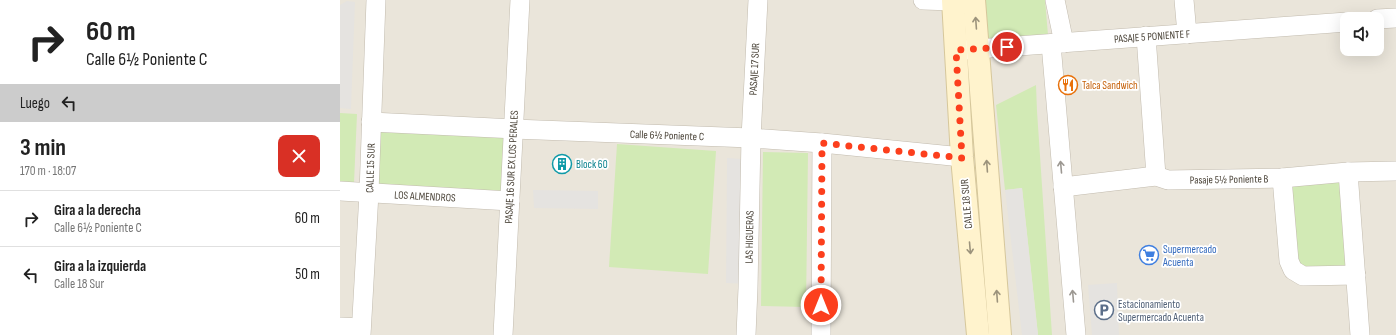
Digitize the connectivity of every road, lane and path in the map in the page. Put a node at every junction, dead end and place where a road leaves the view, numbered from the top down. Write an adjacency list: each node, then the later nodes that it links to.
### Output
1 (376, 0): 17 (street, CALLE 15 SUR)
2 (520, 0): 18 (street, PASAJE 16 SUR EX LOS PERALES)
3 (758, 0): 19 (street, PASAJE 17 SUR)
4 (923, 0): 8 (street)
5 (974, 0): 15 (main road, CALLE 18 SUR, one-way to 5)
6 (1055, 0): 14 (street)
7 (1184, 0): 12 (street)
8 (953, 1): 16 (main road, CALLE 18 SUR)
9 (1396, 18): 10 (street)
10 (1384, 19)
11 (1340, 23): 12 (street, PASAJE 5 PONIENTE F)
12 (1187, 34): 13 (street, PASAJE 5 PONIENTE F)
13 (1146, 36): 14 (street, PASAJE 5 PONIENTE F); 24 (street)
14 (1057, 43): 15 (street, PASAJE 5 PONIENTE F); 26 (street, one-way to 14)
15 (978, 49): 16 (street, PASAJE 5 PONIENTE F); 37 (main road, CALLE 18 SUR, one-way to 15)
16 (956, 50): 21 (main road, CALLE 18 SUR)
17 (371, 122): 18 (street, Calle 6½ Poniente C); 28 (street, CALLE 15 SUR)
18 (513, 129): 19 (street, Calle 6½ Poniente C); 29 (street, PASAJE 16 SUR EX LOS PERALES)
19 (751, 138): 20 (street, Calle 6½ Poniente C); 34 (street, LAS HIGUERAS)
20 (822, 143): 21 (street, Calle 6½ Poniente C); 35 (street)
21 (962, 158): 36 (main road, CALLE 18 SUR, one-way to 36)
22 (1396, 171): 23 (street, Pasaje 5½ Poniente B)
23 (1348, 172): 25 (street, Pasaje 5½ Poniente B); 30 (street)
24 (1156, 176): 25 (street, Pasaje 5½ Poniente B); 26 (street, Pasaje 5½ Poniente B)
25 (1282, 178): 30 (street)
26 (1063, 187): 38 (street, one-way to 26)
27 (340, 191): 28 (street, LOS ALMENDROS)
28 (369, 193): 29 (street, LOS ALMENDROS); 32 (street, CALLE 15 SUR)
29 (510, 201): 33 (street, PASAJE 16 SUR EX LOS PERALES)
30 (1356, 275): 39 (street)
31 (340, 327): 32 (street)
32 (361, 331)
33 (503, 335)
34 (746, 335)
35 (821, 335)
36 (978, 335)
37 (1000, 335)
38 (1076, 335)
39 (1360, 335)

